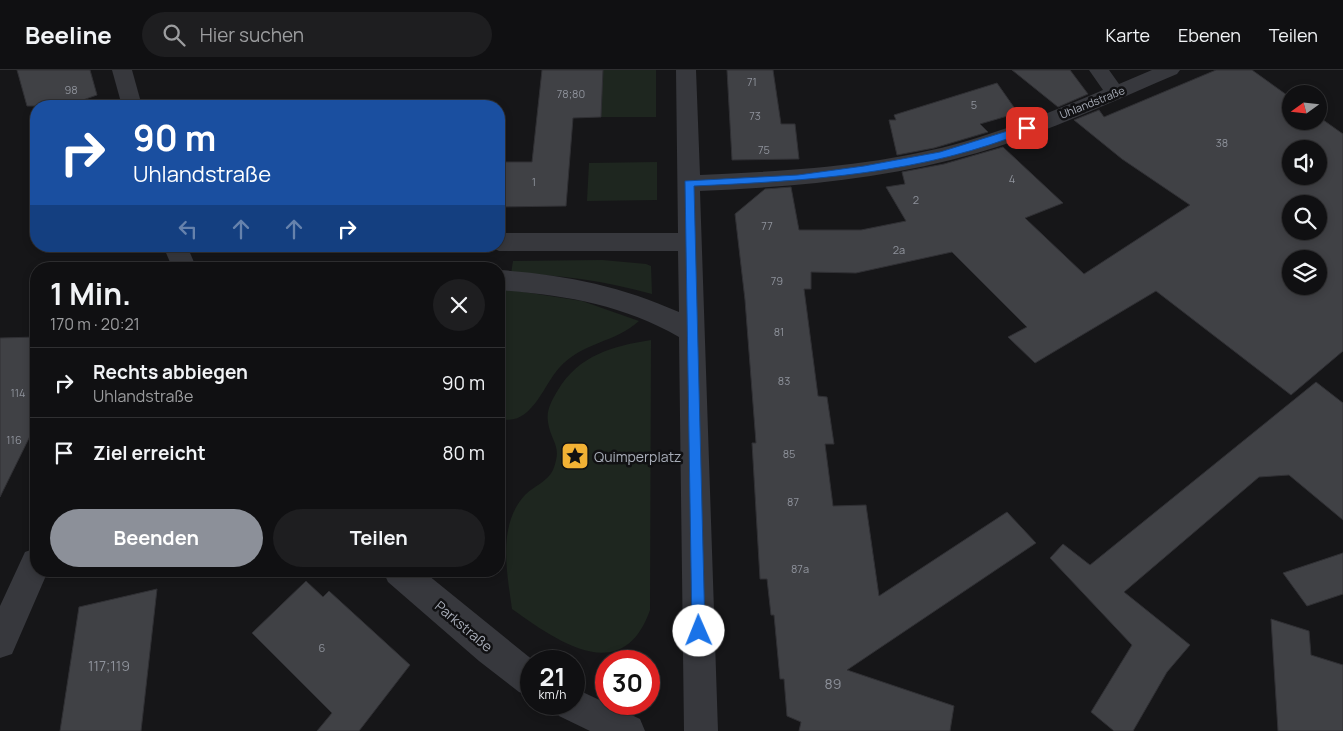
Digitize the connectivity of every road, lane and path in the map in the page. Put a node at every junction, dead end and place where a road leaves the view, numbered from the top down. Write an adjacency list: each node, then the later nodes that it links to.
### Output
1 (122, 70): 6 (street)
2 (686, 70): 7 (street)
3 (1099, 70): 5 (street)
4 (1170, 70): 5 (street, Uhlandstraße)
5 (1115, 92): 7 (street, Uhlandstraße)
6 (130, 100)
7 (689, 183): 9 (street)
8 (505, 242): 9 (street)
9 (690, 242): 11 (street)
10 (505, 280): 11 (street)
11 (692, 332): 18 (street)
12 (30, 577): 14 (street)
13 (406, 577): 15 (street, Parkstraße)
14 (0, 642)
15 (520, 671)
16 (585, 711): 17 (street)
17 (628, 731)
18 (701, 731)

